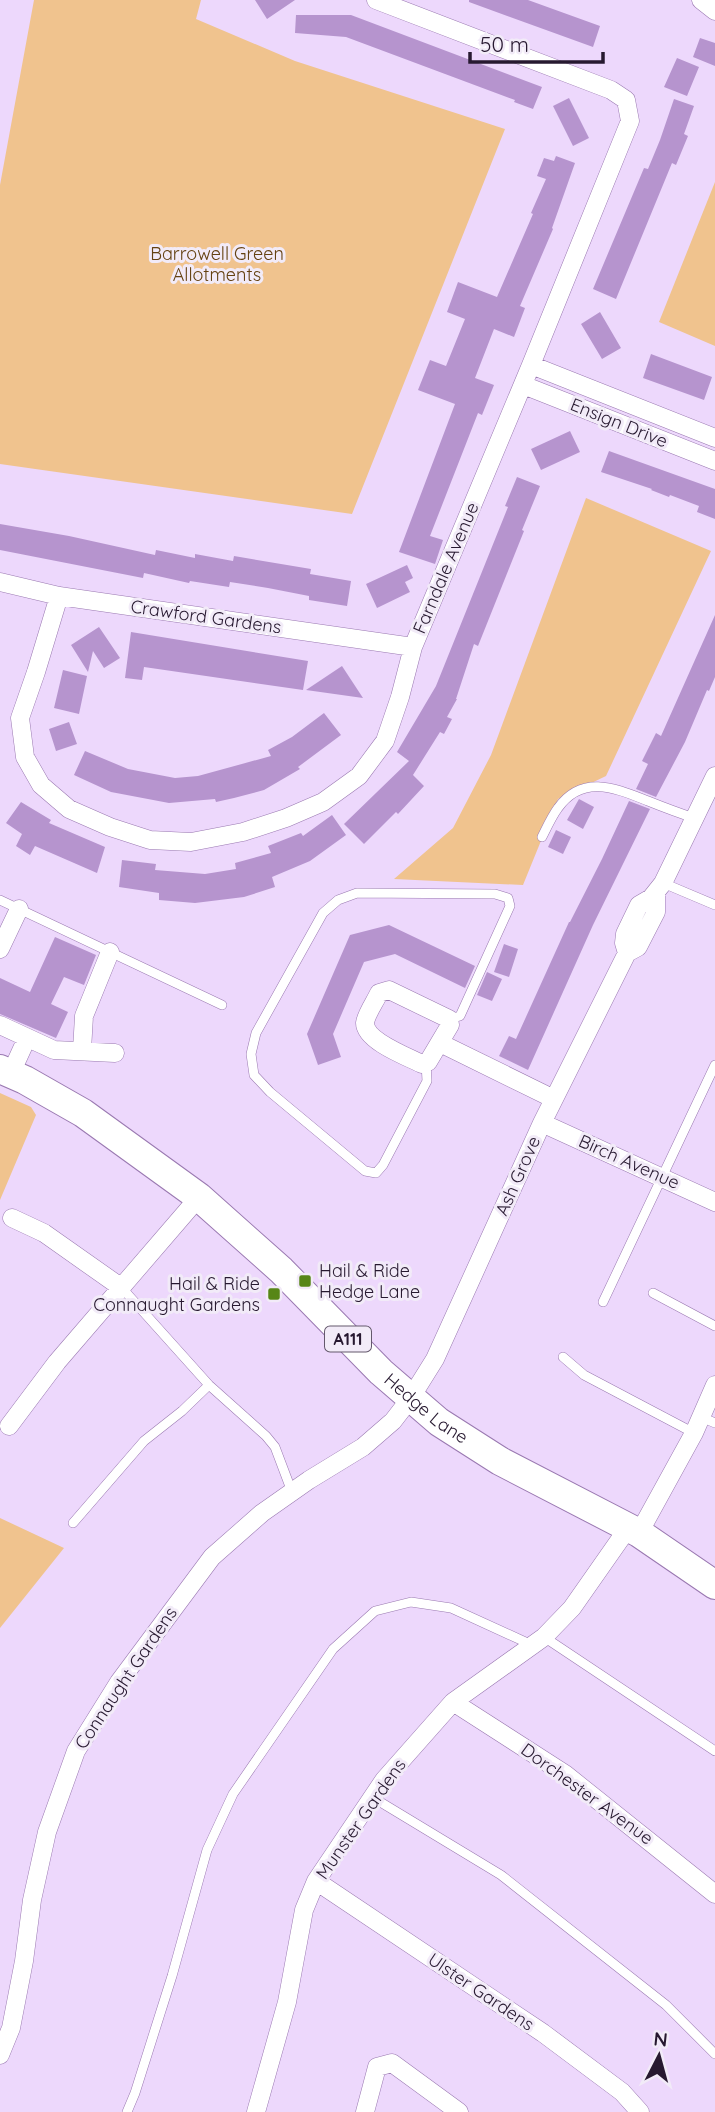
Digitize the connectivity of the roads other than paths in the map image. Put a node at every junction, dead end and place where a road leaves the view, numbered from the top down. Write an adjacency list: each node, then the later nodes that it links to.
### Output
1 (376, 0): 4 (street, Farndale Avenue)
2 (701, 0): 3 (street)
3 (715, 11)
4 (531, 365): 5 (street, Farndale Avenue); 6 (street, Ensign Drive)
5 (523, 384): 7 (street, Ensign Drive); 10 (street, Farndale Avenue)
6 (715, 438)
7 (715, 461)
8 (0, 582): 9 (street, Crawford Gardens)
9 (59, 596): 10 (street, Crawford Gardens); 10 (street, Farndale Avenue)
10 (413, 647)
11 (715, 776): 12 (street, Ash Grove)
12 (694, 818): 13 (lane); 14 (street, Ash Grove)
13 (542, 837)
14 (660, 888): 16 (lane); 30 (street, Ash Grove)
15 (0, 900): 17 (lane)
16 (715, 905)
17 (19, 909): 18 (street); 19 (lane)
18 (0, 949)
19 (110, 952): 20 (lane); 25 (street)
20 (222, 1005)
21 (449, 1019): 24 (street); 27 (street); 27 (lane)
22 (0, 1025): 23 (street)
23 (27, 1038): 25 (street); 29 (street)
24 (440, 1043): 27 (street); 30 (street)
25 (82, 1050): 26 (street)
26 (114, 1053)
27 (426, 1063)
28 (715, 1065): 32 (lane)
29 (6, 1071): 33 (main road, Hedge Lane / A111)
30 (555, 1099): 31 (street, Ash Grove)
31 (542, 1123): 32 (street, Birch Avenue); 43 (street, Ash Grove)
32 (663, 1177): 34 (street, Birch Avenue); 38 (lane)
33 (199, 1197): 36 (street); 43 (main road, Hedge Lane / A111)
34 (715, 1202)
35 (12, 1218): 36 (street)
36 (122, 1288): 41 (lane); 45 (street)
37 (653, 1293): 39 (lane)
38 (603, 1301)
39 (715, 1326)
40 (563, 1357): 44 (lane)
41 (209, 1385): 46 (lane); 47 (lane)
42 (715, 1385): 44 (street, Munster Gardens)
43 (410, 1399): 46 (street, Connaught Gardens); 48 (main road, Hedge Lane / A111)
44 (703, 1424): 48 (street, Munster Gardens)
45 (9, 1426)
46 (292, 1492): 57 (street, Connaught Gardens)
47 (73, 1523)
48 (633, 1531): 49 (main road, Hedge Lane / A111); 50 (street, Munster Gardens)
49 (715, 1585)
50 (539, 1642): 51 (street, Munster Gardens); 52 (lane); 58 (lane)
51 (453, 1702): 53 (street, Munster Gardens); 55 (street, Dorchester Avenue)
52 (715, 1751)
53 (372, 1797): 54 (street, Munster Gardens); 56 (lane)
54 (316, 1881): 59 (street, Munster Gardens); 62 (street, Ulster Gardens)
55 (715, 1894)
56 (715, 2054)
57 (0, 2055)
58 (127, 2112)
59 (256, 2112)
60 (365, 2112): 61 (street)
61 (459, 2112)
62 (639, 2112)

